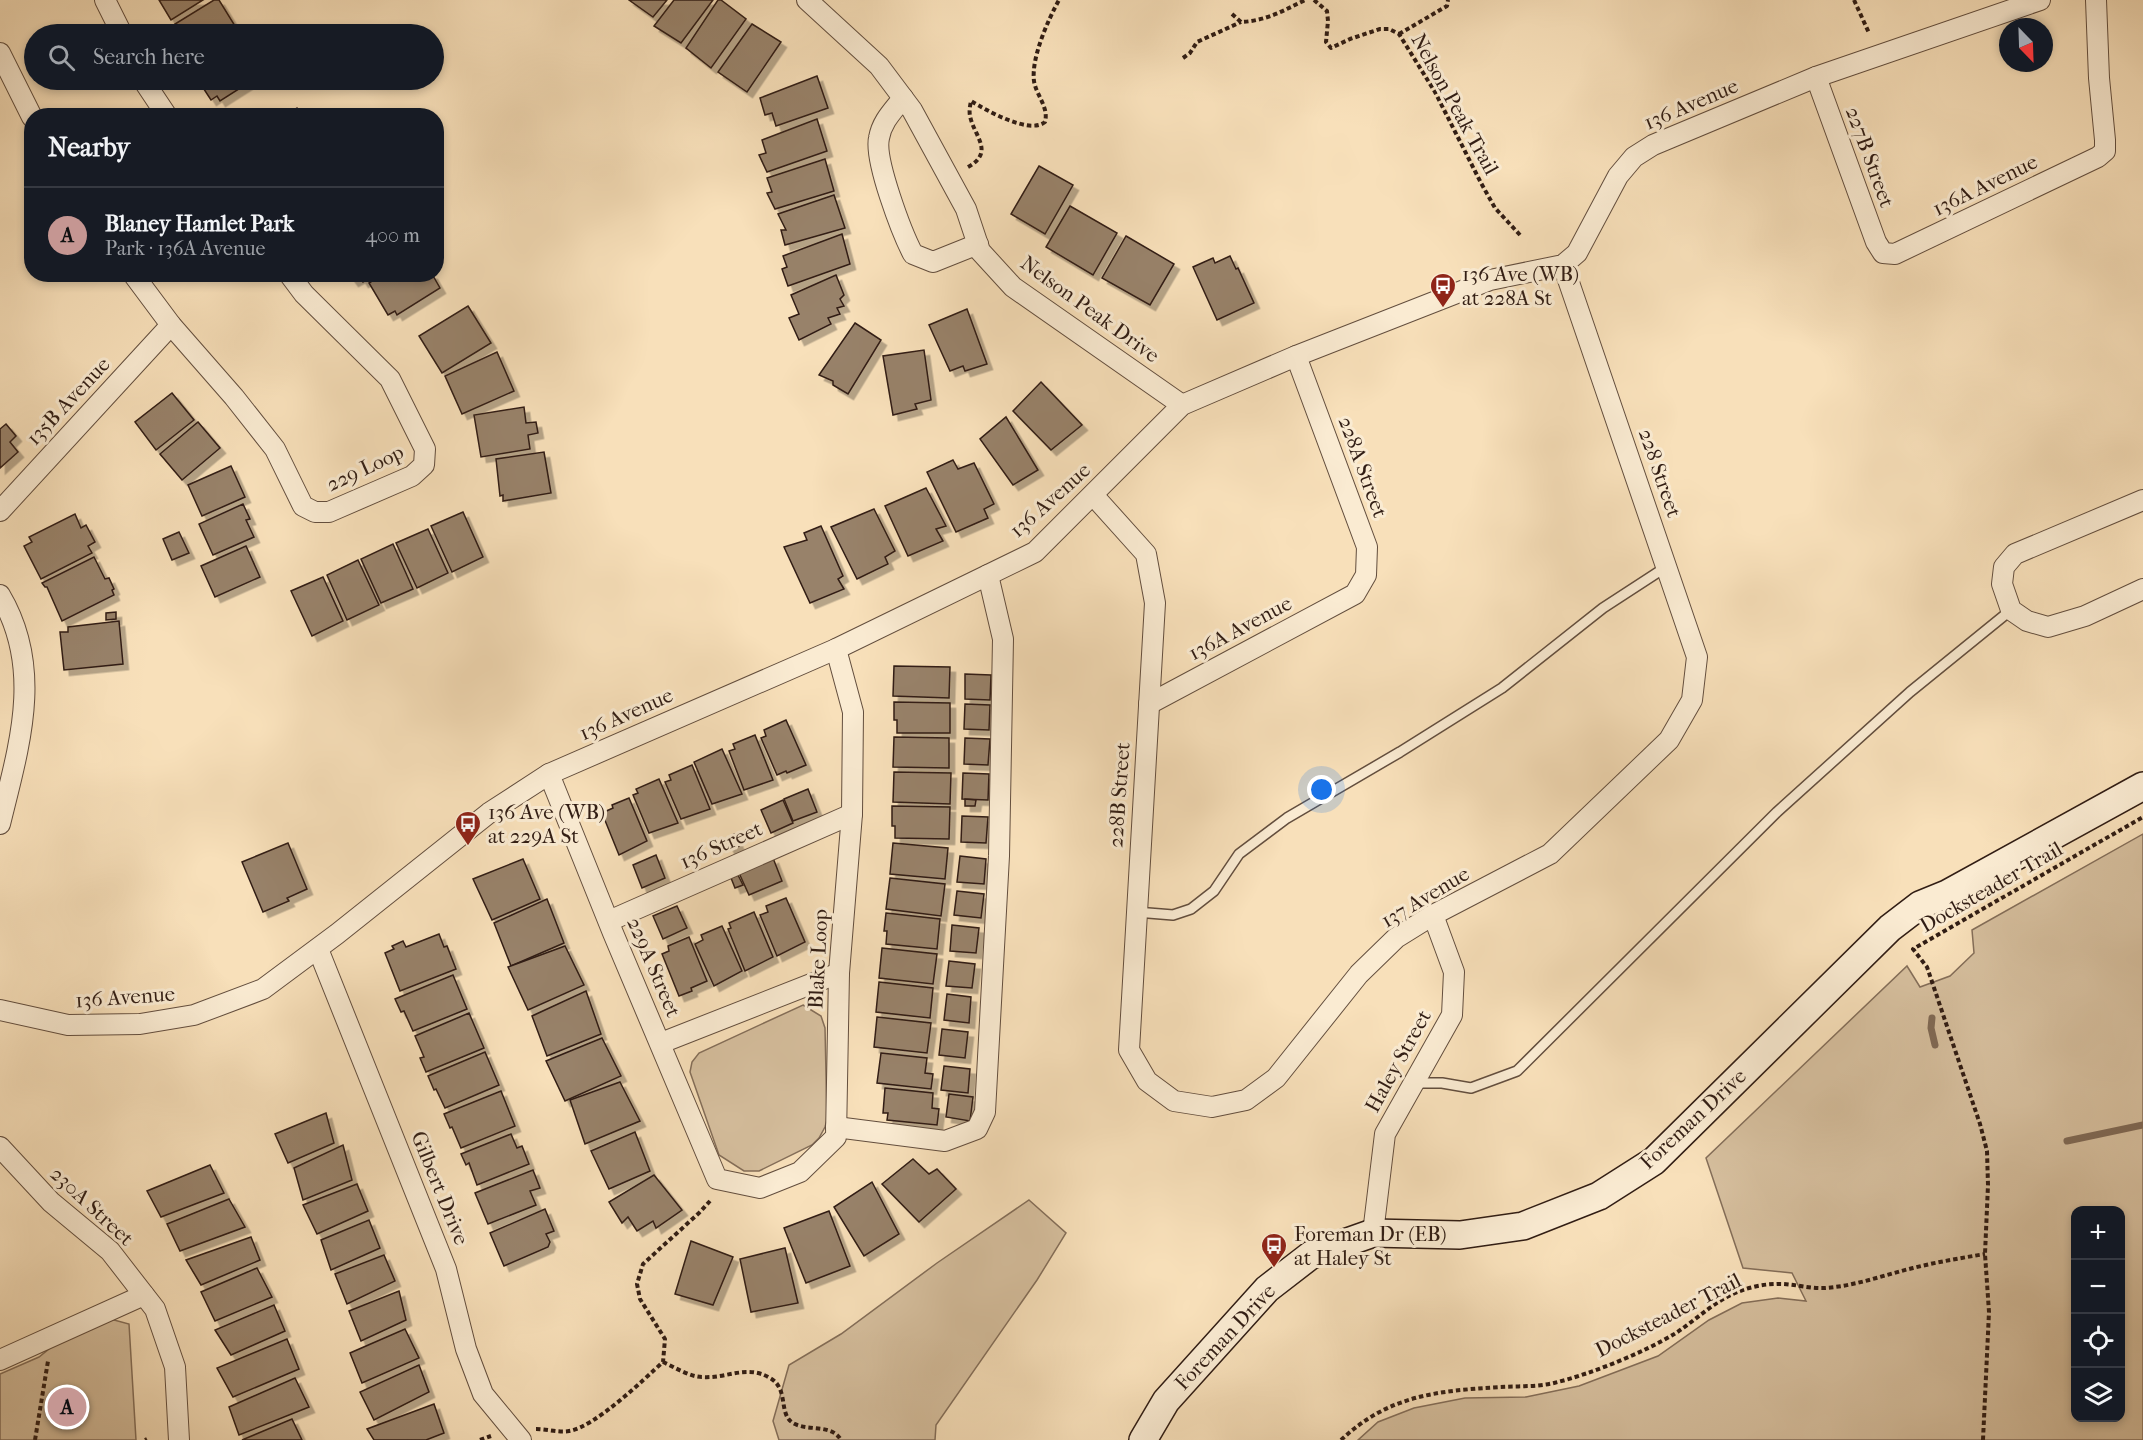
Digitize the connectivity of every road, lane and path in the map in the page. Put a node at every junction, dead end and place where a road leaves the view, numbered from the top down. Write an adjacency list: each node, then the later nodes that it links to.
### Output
1 (105, 0): 12 (street)
2 (807, 0): 19 (street, Nelson Peak Drive)
3 (1059, 0): 22 (path)
4 (1305, 0): 11 (path)
5 (1314, 0): 14 (path, Nelson Peak Trail)
6 (1448, 0): 14 (path)
7 (1854, 0): 13 (path)
8 (2040, 0): 17 (street, 136 Avenue)
9 (2096, 0): 25 (street, 136A Avenue)
10 (1232, 14): 11 (path)
11 (1241, 22): 16 (path)
12 (117, 24)
13 (1869, 33)
14 (1399, 34): 23 (path, Nelson Peak Trail)
15 (0, 52): 20 (street)
16 (1183, 58)
17 (1816, 77): 25 (street, 227B Street); 26 (street, 136 Avenue)
18 (150, 90): 21 (street)
19 (903, 98): 24 (street, Nelson Peak Drive); 24 (street)
20 (28, 108)
21 (162, 108)
22 (967, 168)
23 (1520, 235)
24 (978, 244): 31 (street, Nelson Peak Drive)
25 (1883, 253)
26 (1563, 265): 30 (street, 136 Avenue); 35 (street, 228 Street)
27 (139, 282): 29 (street, 229 Loop)
28 (295, 282): 29 (street, 229 Loop)
29 (171, 325): 34 (street, 135B Avenue)
30 (1296, 356): 31 (street, 136 Avenue); 38 (street, 228A Street)
31 (1182, 405): 32 (street, 136 Avenue)
32 (1093, 495): 36 (street, 136 Avenue); 43 (street, 228B Street)
33 (2143, 500): 40 (street)
34 (0, 511)
35 (1667, 566): 42 (street, 228 Street); 49 (lane)
36 (988, 575): 41 (street, 136 Avenue); 58 (street)
37 (2143, 589): 40 (street)
38 (1355, 594): 43 (street, 136A Avenue)
39 (0, 595): 48 (street)
40 (2011, 610): 56 (lane)
41 (836, 649): 44 (street, 136 Avenue); 46 (street, Blake Loop)
42 (1692, 700): 50 (street, 137 Avenue)
43 (1149, 704): 49 (street, 228B Street)
44 (549, 774): 51 (street, 229A Street); 52 (street, 136 Avenue)
45 (2143, 786): 62 (street, Foreman Drive)
46 (852, 814): 51 (street, 136 Street); 53 (street, Blake Loop)
47 (2143, 818): 63 (path, Docksteader Trail)
48 (0, 824)
49 (1136, 912): 57 (street, 228B Street)
50 (1433, 915): 56 (street, Haley Street); 57 (street, 137 Avenue)
51 (609, 921): 55 (street, 229A Street)
52 (318, 949): 54 (street, 136 Avenue); 68 (street, Gilbert Drive)
53 (839, 973): 55 (street); 58 (street, Blake Loop)
54 (0, 1010)
55 (661, 1043): 60 (street, 229A Street)
56 (1413, 1083): 62 (street, Haley Street)
57 (1174, 1101)
58 (836, 1127): 60 (street, Blake Loop)
59 (0, 1147): 64 (street, 230A Street)
60 (717, 1179)
61 (710, 1201): 67 (path)
62 (1373, 1233): 74 (street, Foreman Drive)
63 (1985, 1254): 75 (path, Docksteader Trail); 76 (path, Docksteader Trail)
64 (144, 1295): 65 (street); 71 (street, 230A Street)
65 (52, 1336): 66 (street); 70 (path)
66 (0, 1360)
67 (663, 1362): 68 (path); 73 (path)
68 (526, 1434)
69 (495, 1435): 72 (path)
70 (35, 1440)
71 (180, 1440)
72 (480, 1440)
73 (841, 1440)
74 (1143, 1440)
75 (1341, 1440)
76 (1983, 1440)

